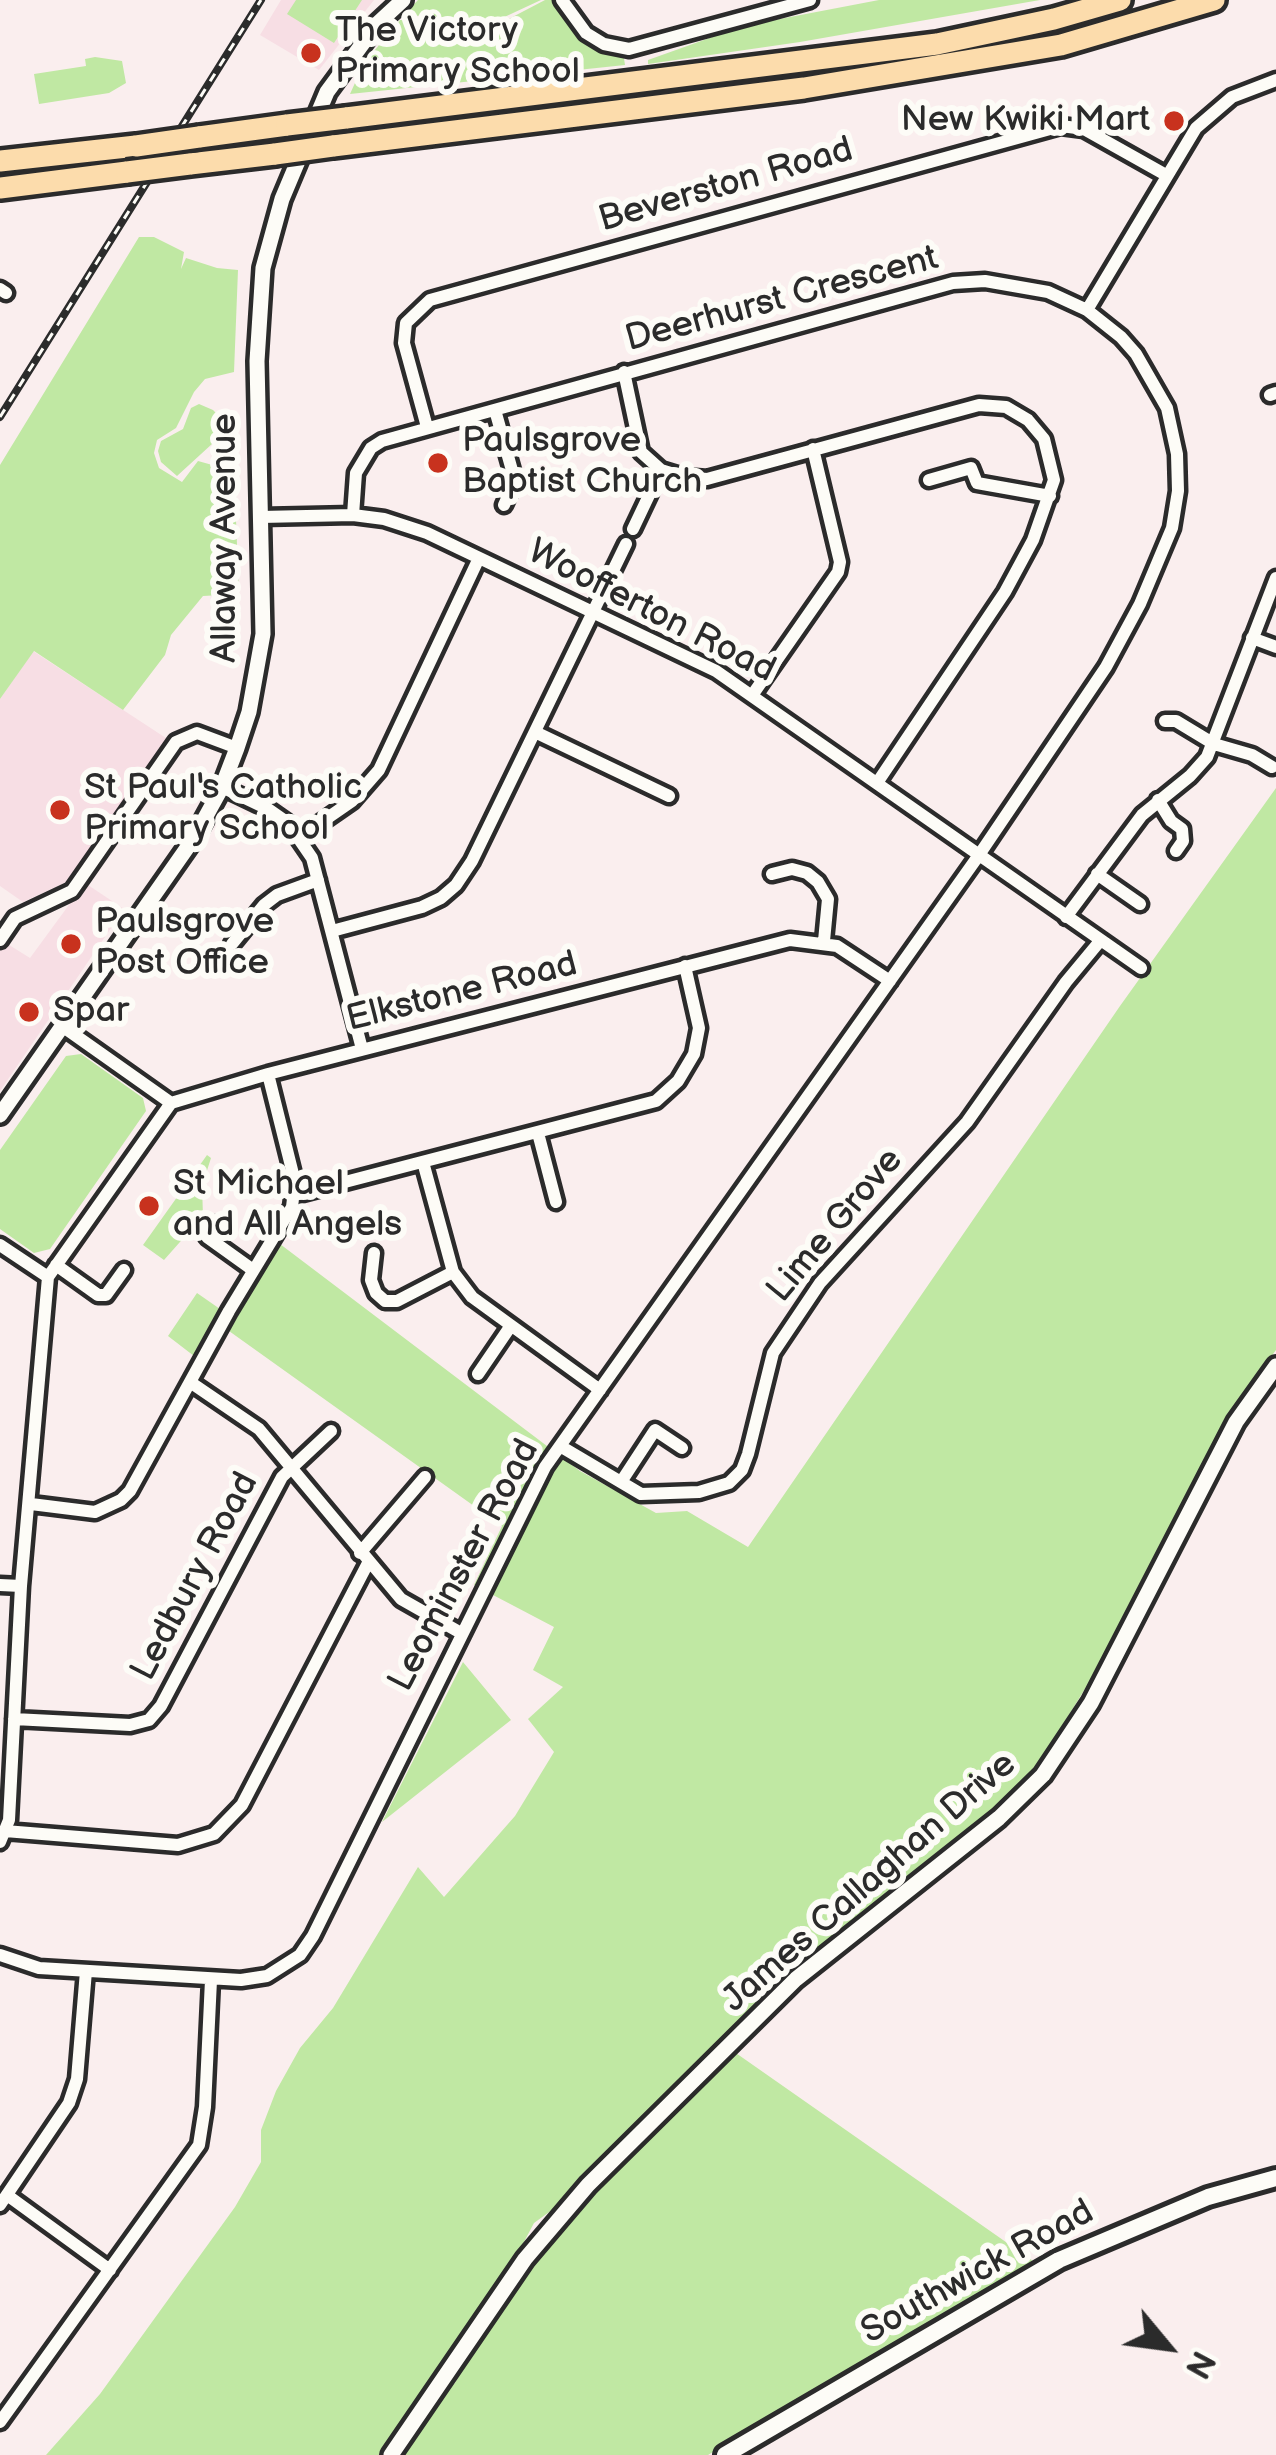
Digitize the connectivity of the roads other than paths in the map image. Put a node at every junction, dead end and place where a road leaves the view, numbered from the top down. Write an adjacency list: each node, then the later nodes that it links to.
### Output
1 (403, 0): 20 (street, Allaway Avenue)
2 (562, 0): 3 (street)
3 (810, 0)
4 (1120, 0): 7 (highway, bridge)
5 (1214, 0): 9 (highway, bridge)
6 (1276, 80): 8 (street)
7 (0, 161)
8 (1166, 175): 10 (street); 13 (street, Beverston Road)
9 (0, 188)
10 (1087, 310): 11 (street, Deerhurst Crescent); 40 (street, Deerhurst Crescent)
11 (624, 373): 12 (street, Deerhurst Crescent); 15 (street)
12 (495, 410): 13 (street, Deerhurst Crescent); 18 (street)
13 (427, 427): 19 (street, Deerhurst Crescent)
14 (813, 449): 15 (street); 17 (street); 28 (street)
15 (661, 470): 21 (street)
16 (929, 480): 17 (street)
17 (1050, 496): 34 (street)
18 (504, 505)
19 (353, 515): 20 (street, Woofferton Road); 23 (street, Woofferton Road)
20 (261, 517): 32 (street, Allaway Avenue)
21 (633, 529)
22 (626, 544): 25 (street)
23 (479, 558): 25 (street, Woofferton Road); 38 (street)
24 (1276, 578): 26 (street)
25 (593, 613): 28 (street, Woofferton Road); 30 (street)
26 (1252, 638): 27 (street); 31 (street)
27 (1276, 647)
28 (752, 694): 34 (street, Woofferton Road)
29 (1165, 722): 31 (street)
30 (535, 732): 36 (street); 46 (street)
31 (1214, 744): 33 (street); 37 (street)
32 (237, 748): 35 (street, Allaway Avenue); 47 (street)
33 (1272, 767)
34 (877, 783): 40 (street, Woofferton Road)
35 (222, 787): 38 (street); 54 (street, Allaway Avenue)
36 (669, 796)
37 (1158, 800): 39 (street); 42 (street)
38 (300, 837): 43 (street)
39 (1176, 851)
40 (979, 855): 45 (street, Woofferton Road); 53 (street, Leominster Road)
41 (772, 874): 48 (street)
42 (1096, 874): 44 (street); 45 (street)
43 (318, 880): 46 (street); 50 (street)
44 (1140, 904)
45 (1066, 917): 49 (street, Woofferton Road)
46 (332, 932): 55 (street)
47 (0, 940)
48 (824, 941): 51 (street, Elkstone Road); 53 (street)
49 (1100, 941): 52 (street, Woofferton Road); 80 (street, Lime Grove)
50 (232, 944)
51 (685, 966): 55 (street, Elkstone Road); 59 (street)
52 (1141, 968)
53 (890, 981): 74 (street, Leominster Road)
54 (62, 1026): 57 (street); 58 (street, Allaway Avenue)
55 (362, 1049): 56 (street, Elkstone Road)
56 (268, 1074): 57 (street, Elkstone Road); 61 (street)
57 (171, 1103): 68 (street)
58 (1, 1112)
59 (538, 1133): 60 (street); 62 (street)
60 (423, 1162): 61 (street); 69 (street)
61 (295, 1195): 67 (street)
62 (556, 1202)
63 (217, 1224): 67 (street)
64 (0, 1245): 68 (street)
65 (374, 1253): 69 (street)
66 (124, 1270): 68 (street)
67 (254, 1270): 73 (street)
68 (52, 1271): 81 (street)
69 (453, 1272): 70 (street)
70 (510, 1327): 72 (street); 74 (street)
71 (1276, 1366): 95 (street, James Callaghan Drive)
72 (478, 1373)
73 (190, 1382): 78 (street); 81 (street)
74 (600, 1390): 76 (street, Leominster Road)
75 (332, 1432): 78 (street)
76 (560, 1446): 80 (street, Lime Grove); 85 (street, Leominster Road)
77 (682, 1448): 80 (street)
78 (291, 1470): 82 (street); 86 (street, Ledbury Road)
79 (425, 1478): 82 (street)
80 (621, 1482)
81 (31, 1504): 84 (street)
82 (364, 1558): 85 (street); 87 (street)
83 (0, 1585): 84 (street)
84 (21, 1586): 86 (street)
85 (461, 1634): 90 (street, Leominster Road)
86 (14, 1719): 87 (street)
87 (2, 1836)
88 (0, 1955): 89 (street, Leominster Road)
89 (86, 1971): 90 (street, Leominster Road); 92 (street)
90 (212, 1980): 93 (street)
91 (1276, 2178): 96 (main road, Southwick Road)
92 (3, 2200): 93 (street)
93 (110, 2270): 94 (street)
94 (0, 2422)
95 (391, 2455)
96 (724, 2455)

